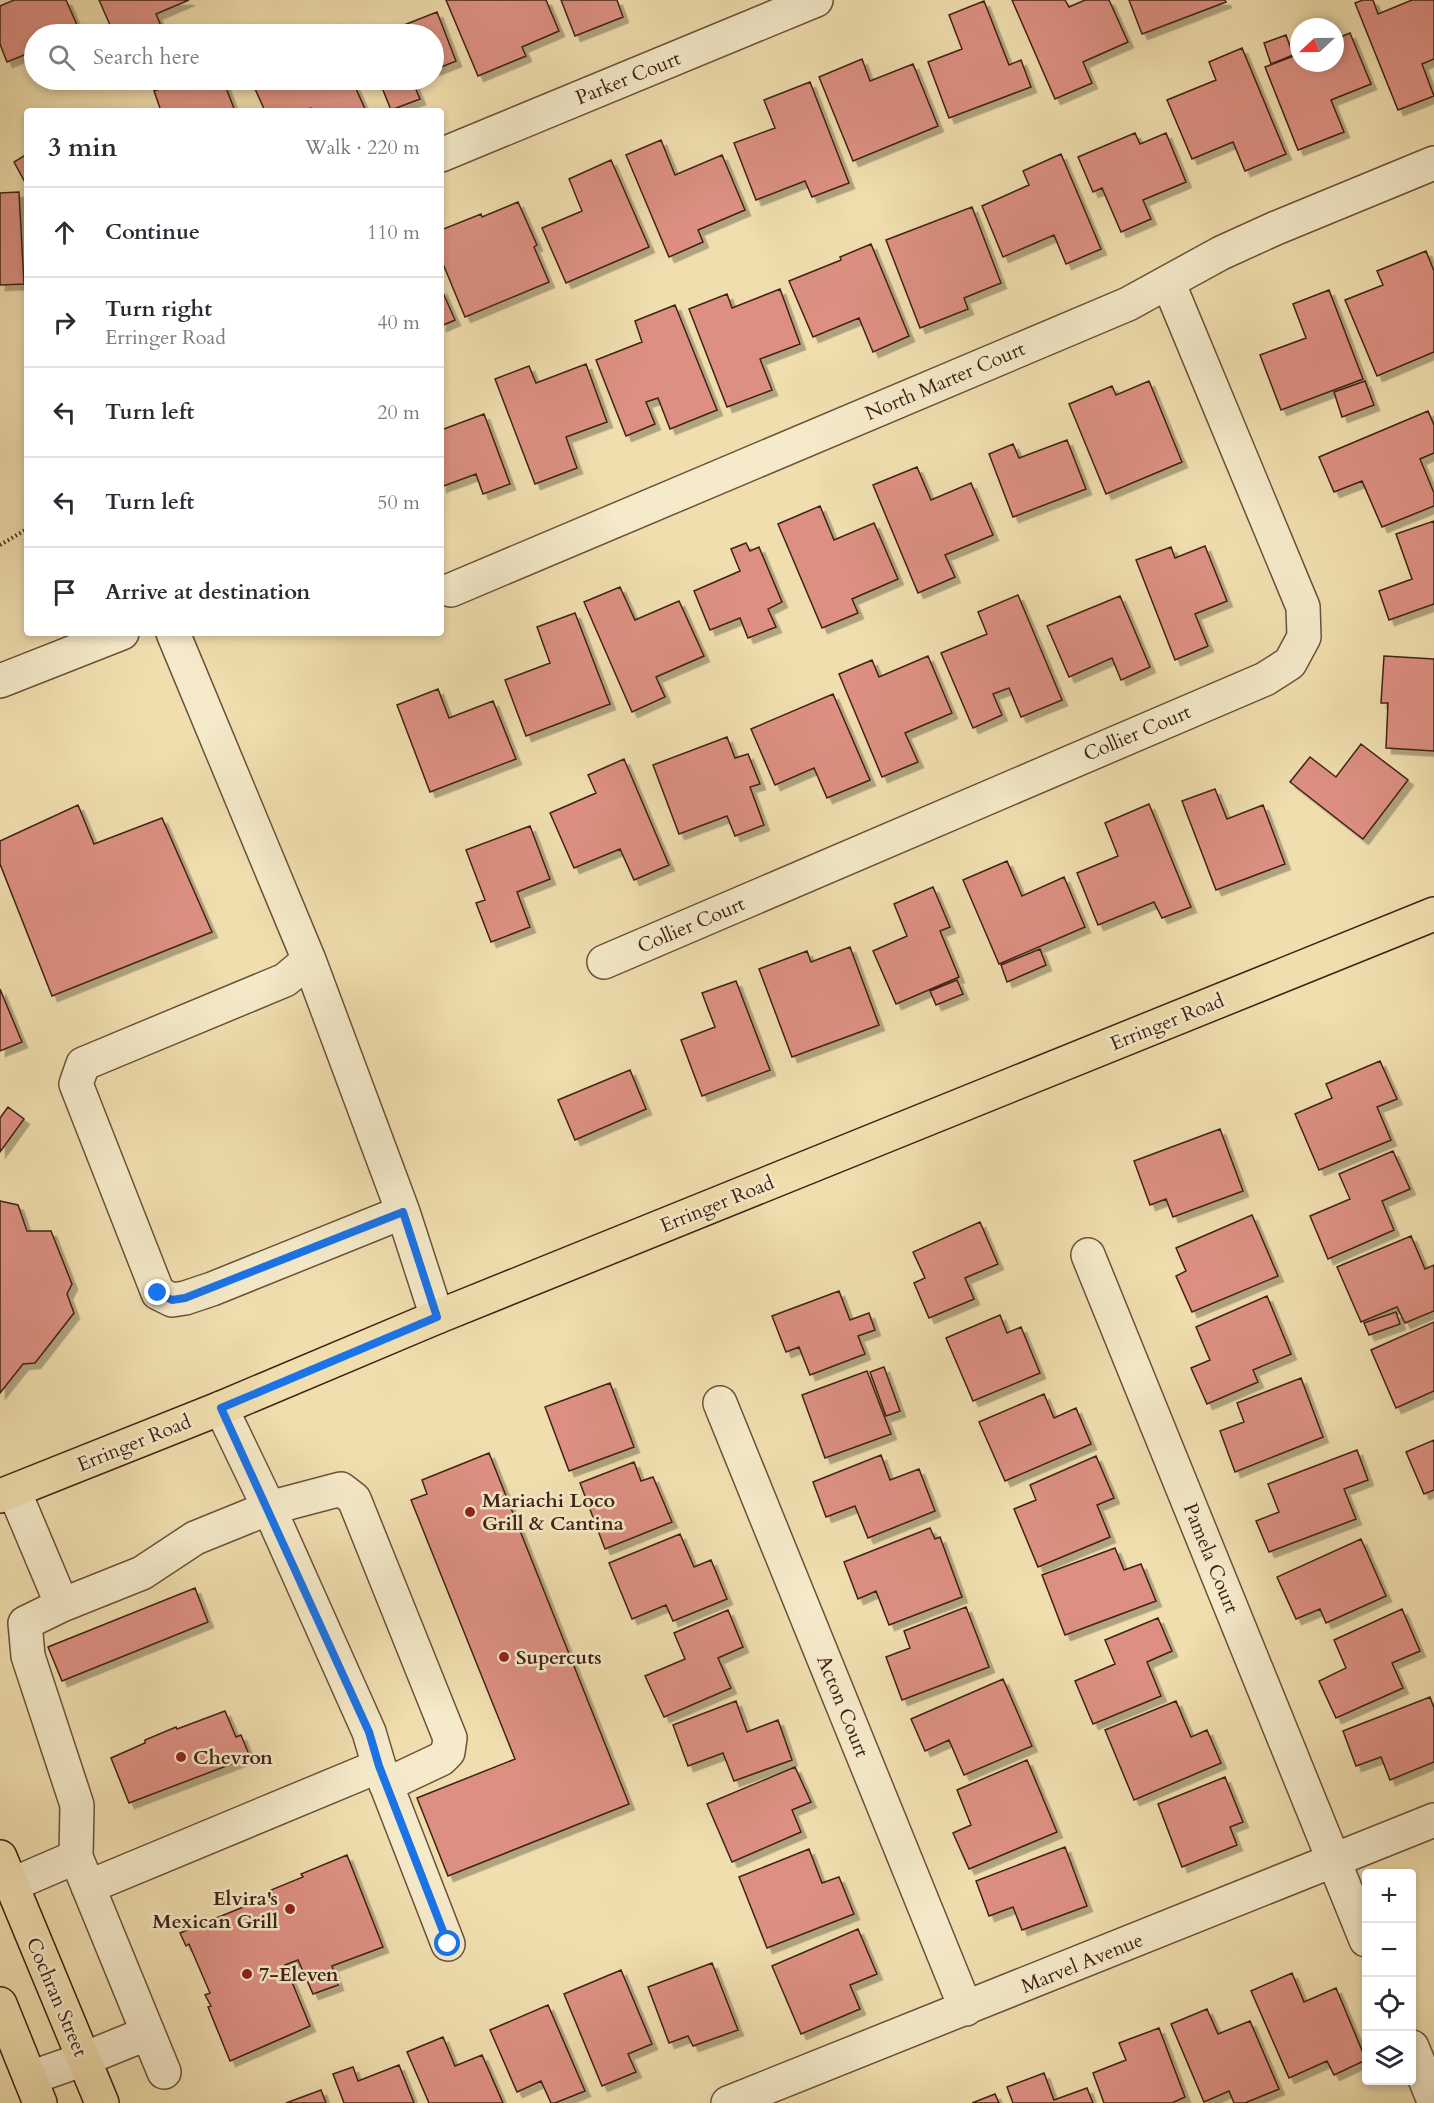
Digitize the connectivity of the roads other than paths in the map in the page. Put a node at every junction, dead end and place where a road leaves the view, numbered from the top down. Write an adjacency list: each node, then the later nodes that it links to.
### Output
1 (816, 0): 2 (street, Parker Court)
2 (444, 154)
3 (1434, 162): 4 (street, North Marter Court)
4 (1168, 282): 5 (street, North Marter Court); 11 (street, Collier Court)
5 (451, 590)
6 (114, 636): 8 (street)
7 (174, 636): 10 (street)
8 (0, 681)
9 (1434, 914): 14 (main road, Erringer Road)
10 (309, 960): 12 (street); 12 (street)
11 (604, 962)
12 (403, 1212): 14 (street)
13 (1088, 1255): 22 (street, Pamela Court)
14 (437, 1317): 16 (main road, Erringer Road)
15 (720, 1403): 28 (street, Acton Court)
16 (221, 1408): 17 (main road, Erringer Road); 18 (street)
17 (7, 1493): 19 (street)
18 (269, 1508): 19 (street); 20 (street); 20 (street)
19 (62, 1605): 24 (street)
20 (383, 1775): 24 (street); 26 (street)
21 (1434, 1820): 22 (street, Marvel Avenue)
22 (1334, 1861): 25 (street, Pamela Court); 28 (street, Marvel Avenue)
23 (5, 1871): 24 (street); 31 (main road, Cochran Street)
24 (82, 1872): 29 (street)
25 (1362, 1930)
26 (448, 1944)
27 (0, 2004): 33 (main road)
28 (966, 2009): 36 (street, Marvel Avenue)
29 (148, 2033): 31 (street); 32 (street)
30 (1416, 2057): 34 (street)
31 (84, 2059): 33 (street); 35 (main road, Cochran Street)
32 (164, 2072)
33 (35, 2091)
34 (1434, 2101)
35 (102, 2103)
36 (728, 2103)

